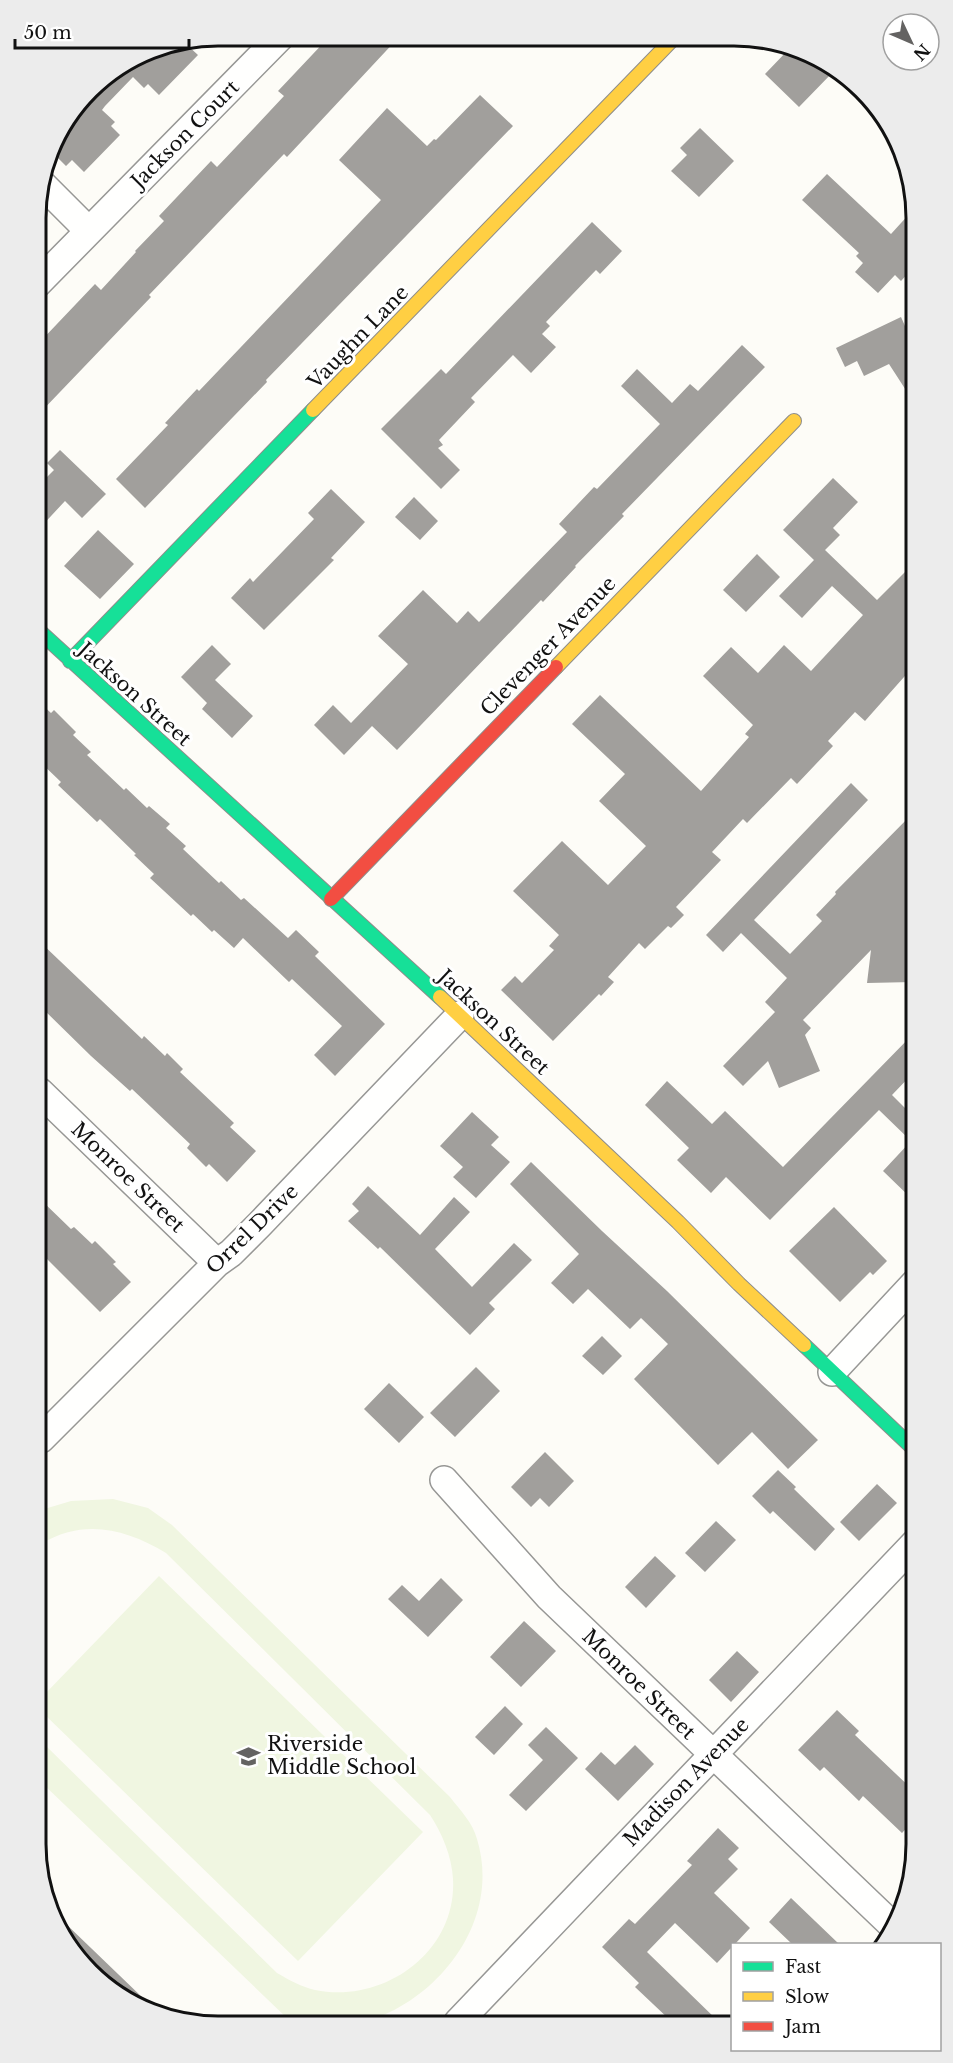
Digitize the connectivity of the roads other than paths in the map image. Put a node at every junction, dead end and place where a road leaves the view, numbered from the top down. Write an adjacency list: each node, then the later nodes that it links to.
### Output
1 (271, 46): 4 (street, Jackson Court)
2 (666, 46): 8 (street, Vaughn Lane)
3 (49, 191): 4 (street)
4 (89, 231): 5 (street, Jackson Court)
5 (47, 274)
6 (794, 421): 9 (street, Clevenger Avenue)
7 (47, 639): 8 (street, Jackson Street)
8 (70, 662): 9 (street, Jackson Street)
9 (331, 899): 10 (street, Jackson Street)
10 (460, 1015): 12 (street, Orrel Drive); 14 (street, Jackson Street)
11 (46, 1099): 12 (street, Monroe Street)
12 (217, 1263): 15 (street, Orrel Drive)
13 (906, 1293): 14 (street)
14 (832, 1372): 16 (street, Jackson Street)
15 (46, 1434)
16 (906, 1442)
17 (444, 1480): 19 (street, Monroe Street)
18 (906, 1552): 19 (street, Madison Avenue)
19 (712, 1755): 20 (street, Monroe Street); 21 (street, Madison Avenue)
20 (888, 1921)
21 (473, 2016)

